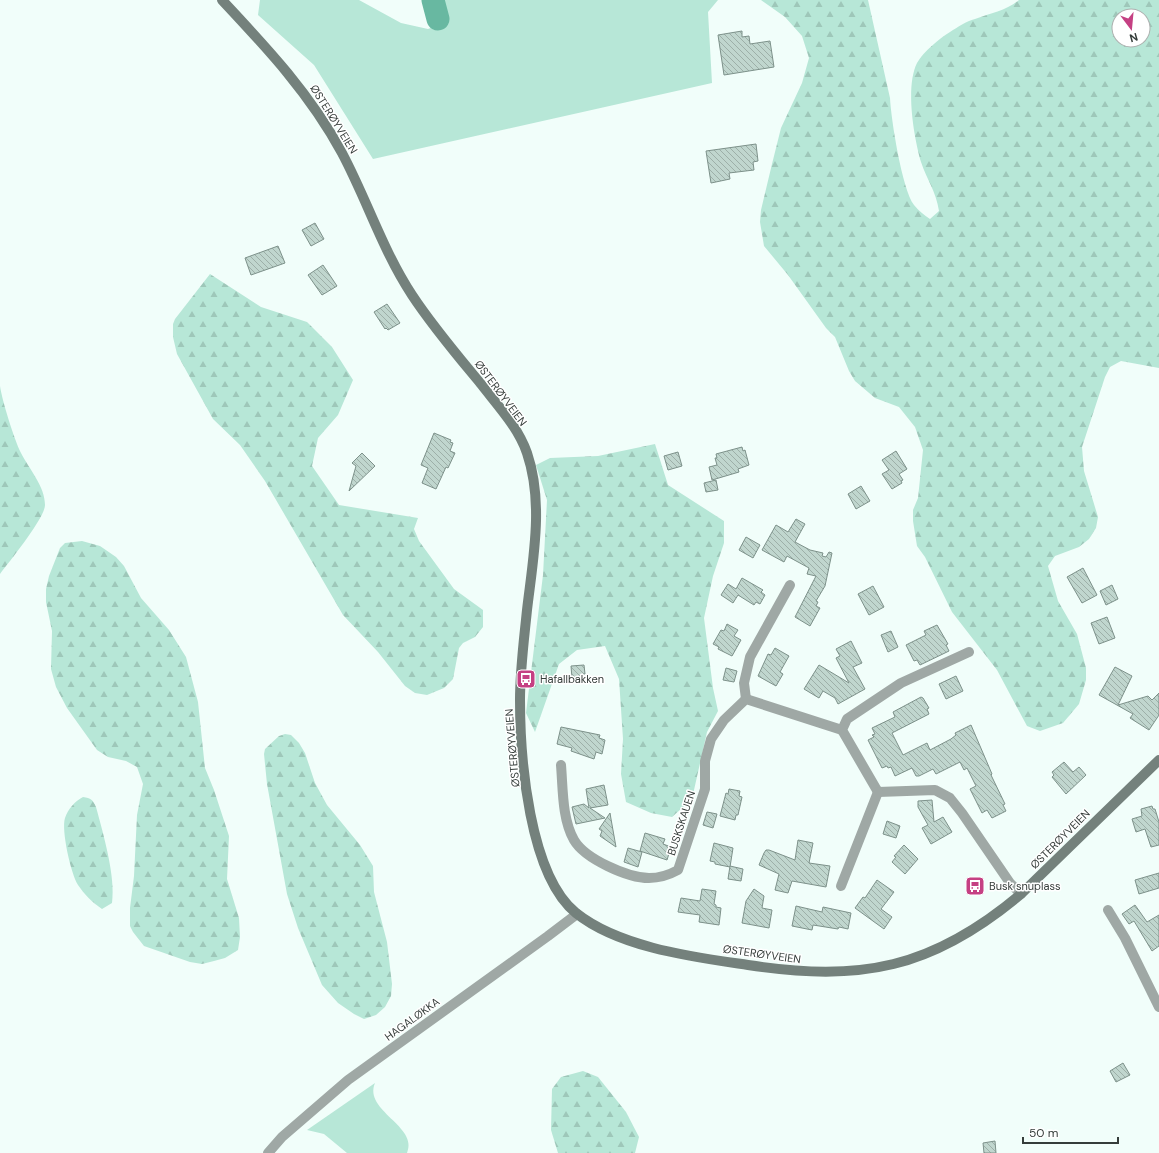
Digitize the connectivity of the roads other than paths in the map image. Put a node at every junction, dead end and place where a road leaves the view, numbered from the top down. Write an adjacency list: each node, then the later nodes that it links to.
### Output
1 (222, 0): 12 (main road, ØSTERØYVEIEN)
2 (790, 585): 4 (street)
3 (969, 652): 5 (street)
4 (746, 699): 5 (street); 7 (street, BUSKSKAUEN)
5 (842, 730): 8 (street)
6 (1159, 760): 10 (main road, ØSTERØYVEIEN)
7 (561, 765)
8 (878, 792): 9 (street); 10 (street)
9 (841, 886)
10 (1021, 894): 12 (main road, ØSTERØYVEIEN)
11 (1108, 910): 13 (street)
12 (577, 914): 14 (street, HAGALØKKA)
13 (1159, 1007)
14 (268, 1153)

